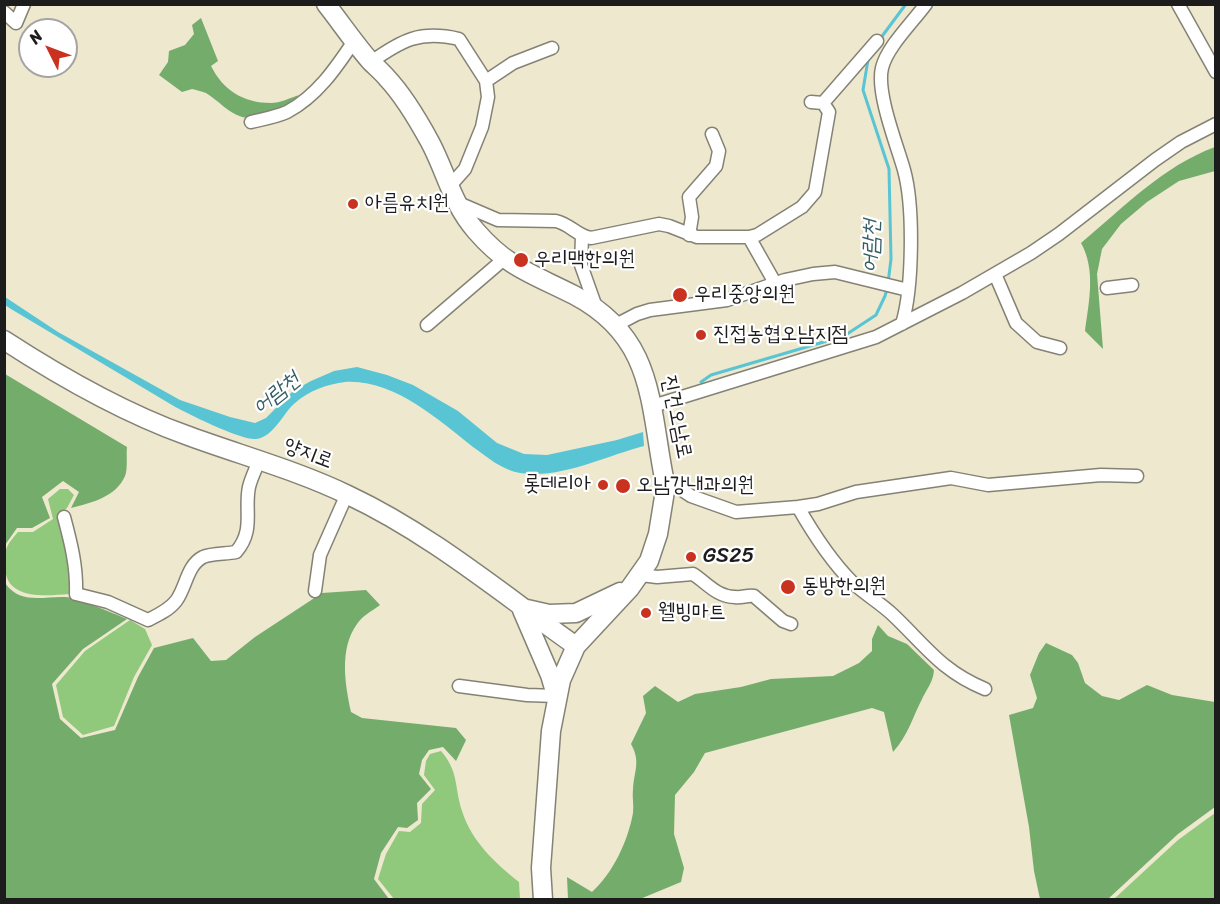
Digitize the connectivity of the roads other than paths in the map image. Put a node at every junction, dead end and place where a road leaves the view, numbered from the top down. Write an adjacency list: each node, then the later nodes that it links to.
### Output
1 (24, 4): 5 (street)
2 (326, 4): 6 (main road, 진건오남로)
3 (926, 4): 24 (street)
4 (1178, 4): 10 (street)
5 (4, 12)
6 (354, 41): 9 (main road, 진건오남로); 12 (street)
7 (876, 41): 18 (street)
8 (552, 48): 11 (street)
9 (371, 62): 11 (street); 15 (main road, 진건오남로)
10 (1215, 72)
11 (486, 81): 15 (street)
12 (251, 122)
13 (1215, 124): 20 (street)
14 (712, 134): 16 (street)
15 (452, 195): 17 (street); 19 (main road, 진건오남로)
16 (689, 235): 17 (street); 18 (street)
17 (582, 236): 25 (street)
18 (749, 237): 21 (street)
19 (504, 259): 25 (main road, 진건오남로); 27 (street)
20 (995, 274): 26 (street); 30 (street)
21 (775, 283): 24 (street); 28 (street)
22 (1132, 285): 23 (street)
23 (1107, 288)
24 (908, 290): 26 (street)
25 (597, 309): 28 (main road, 진건오남로)
26 (902, 324): 31 (street)
27 (427, 325)
28 (614, 326): 31 (main road, 진건오남로)
29 (4, 340): 32 (main road, 양지로)
30 (1060, 348)
31 (653, 406): 34 (main road, 진건오남로)
32 (259, 460): 35 (main road, 양지로); 37 (street)
33 (1137, 476): 36 (street)
34 (664, 478): 36 (street); 38 (main road, 진건오남로)
35 (347, 494): 39 (street); 40 (main road, 양지로)
36 (798, 507): 44 (street)
37 (64, 517)
38 (635, 581): 40 (main road); 41 (street); 42 (main road, 진건오남로)
39 (315, 591)
40 (521, 608): 42 (main road, 양지로); 45 (main road)
41 (791, 624)
42 (576, 646): 45 (main road, 진건오남로)
43 (459, 686): 45 (street)
44 (985, 689)
45 (556, 696): 46 (main road, 진건오남로)
46 (543, 900)

